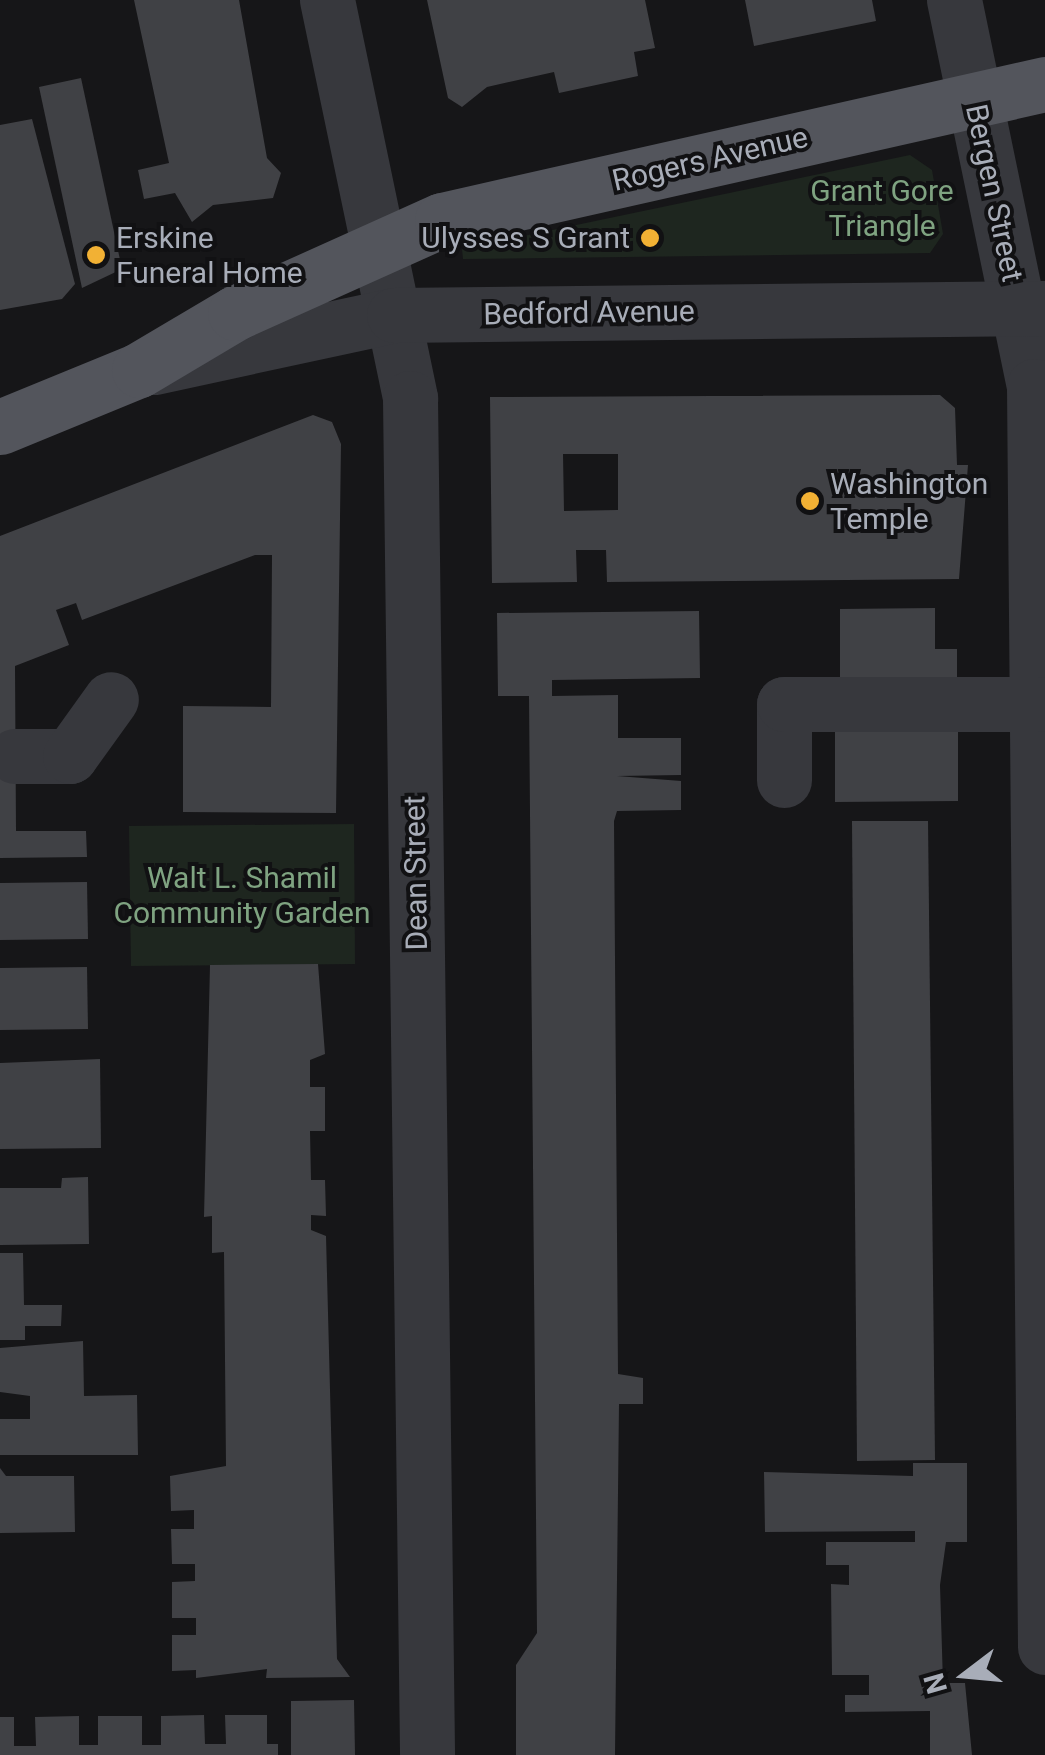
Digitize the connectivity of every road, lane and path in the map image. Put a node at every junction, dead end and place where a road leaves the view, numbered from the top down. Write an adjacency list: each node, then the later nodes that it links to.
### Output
1 (327, 0): 5 (street, Dean Street)
2 (954, 0): 4 (street, Bergen Street)
3 (1045, 84): 4 (main road, Rogers Avenue)
4 (974, 99): 5 (main road, Rogers Avenue); 6 (street, Bergen Street)
5 (379, 246): 7 (street, Dean Street); 8 (main road, Bedford Avenue)
6 (1032, 308): 7 (street, Bedford Avenue); 11 (street, Bergen Street)
7 (394, 315): 8 (street, Bedford Avenue); 15 (street, Dean Street)
8 (139, 370): 9 (main road, Bedford Avenue)
9 (0, 427)
10 (111, 699): 12 (street)
11 (1037, 704): 13 (street); 14 (street, Bergen Street)
12 (15, 756)
13 (784, 780)
14 (1045, 1646)
15 (427, 1755)

